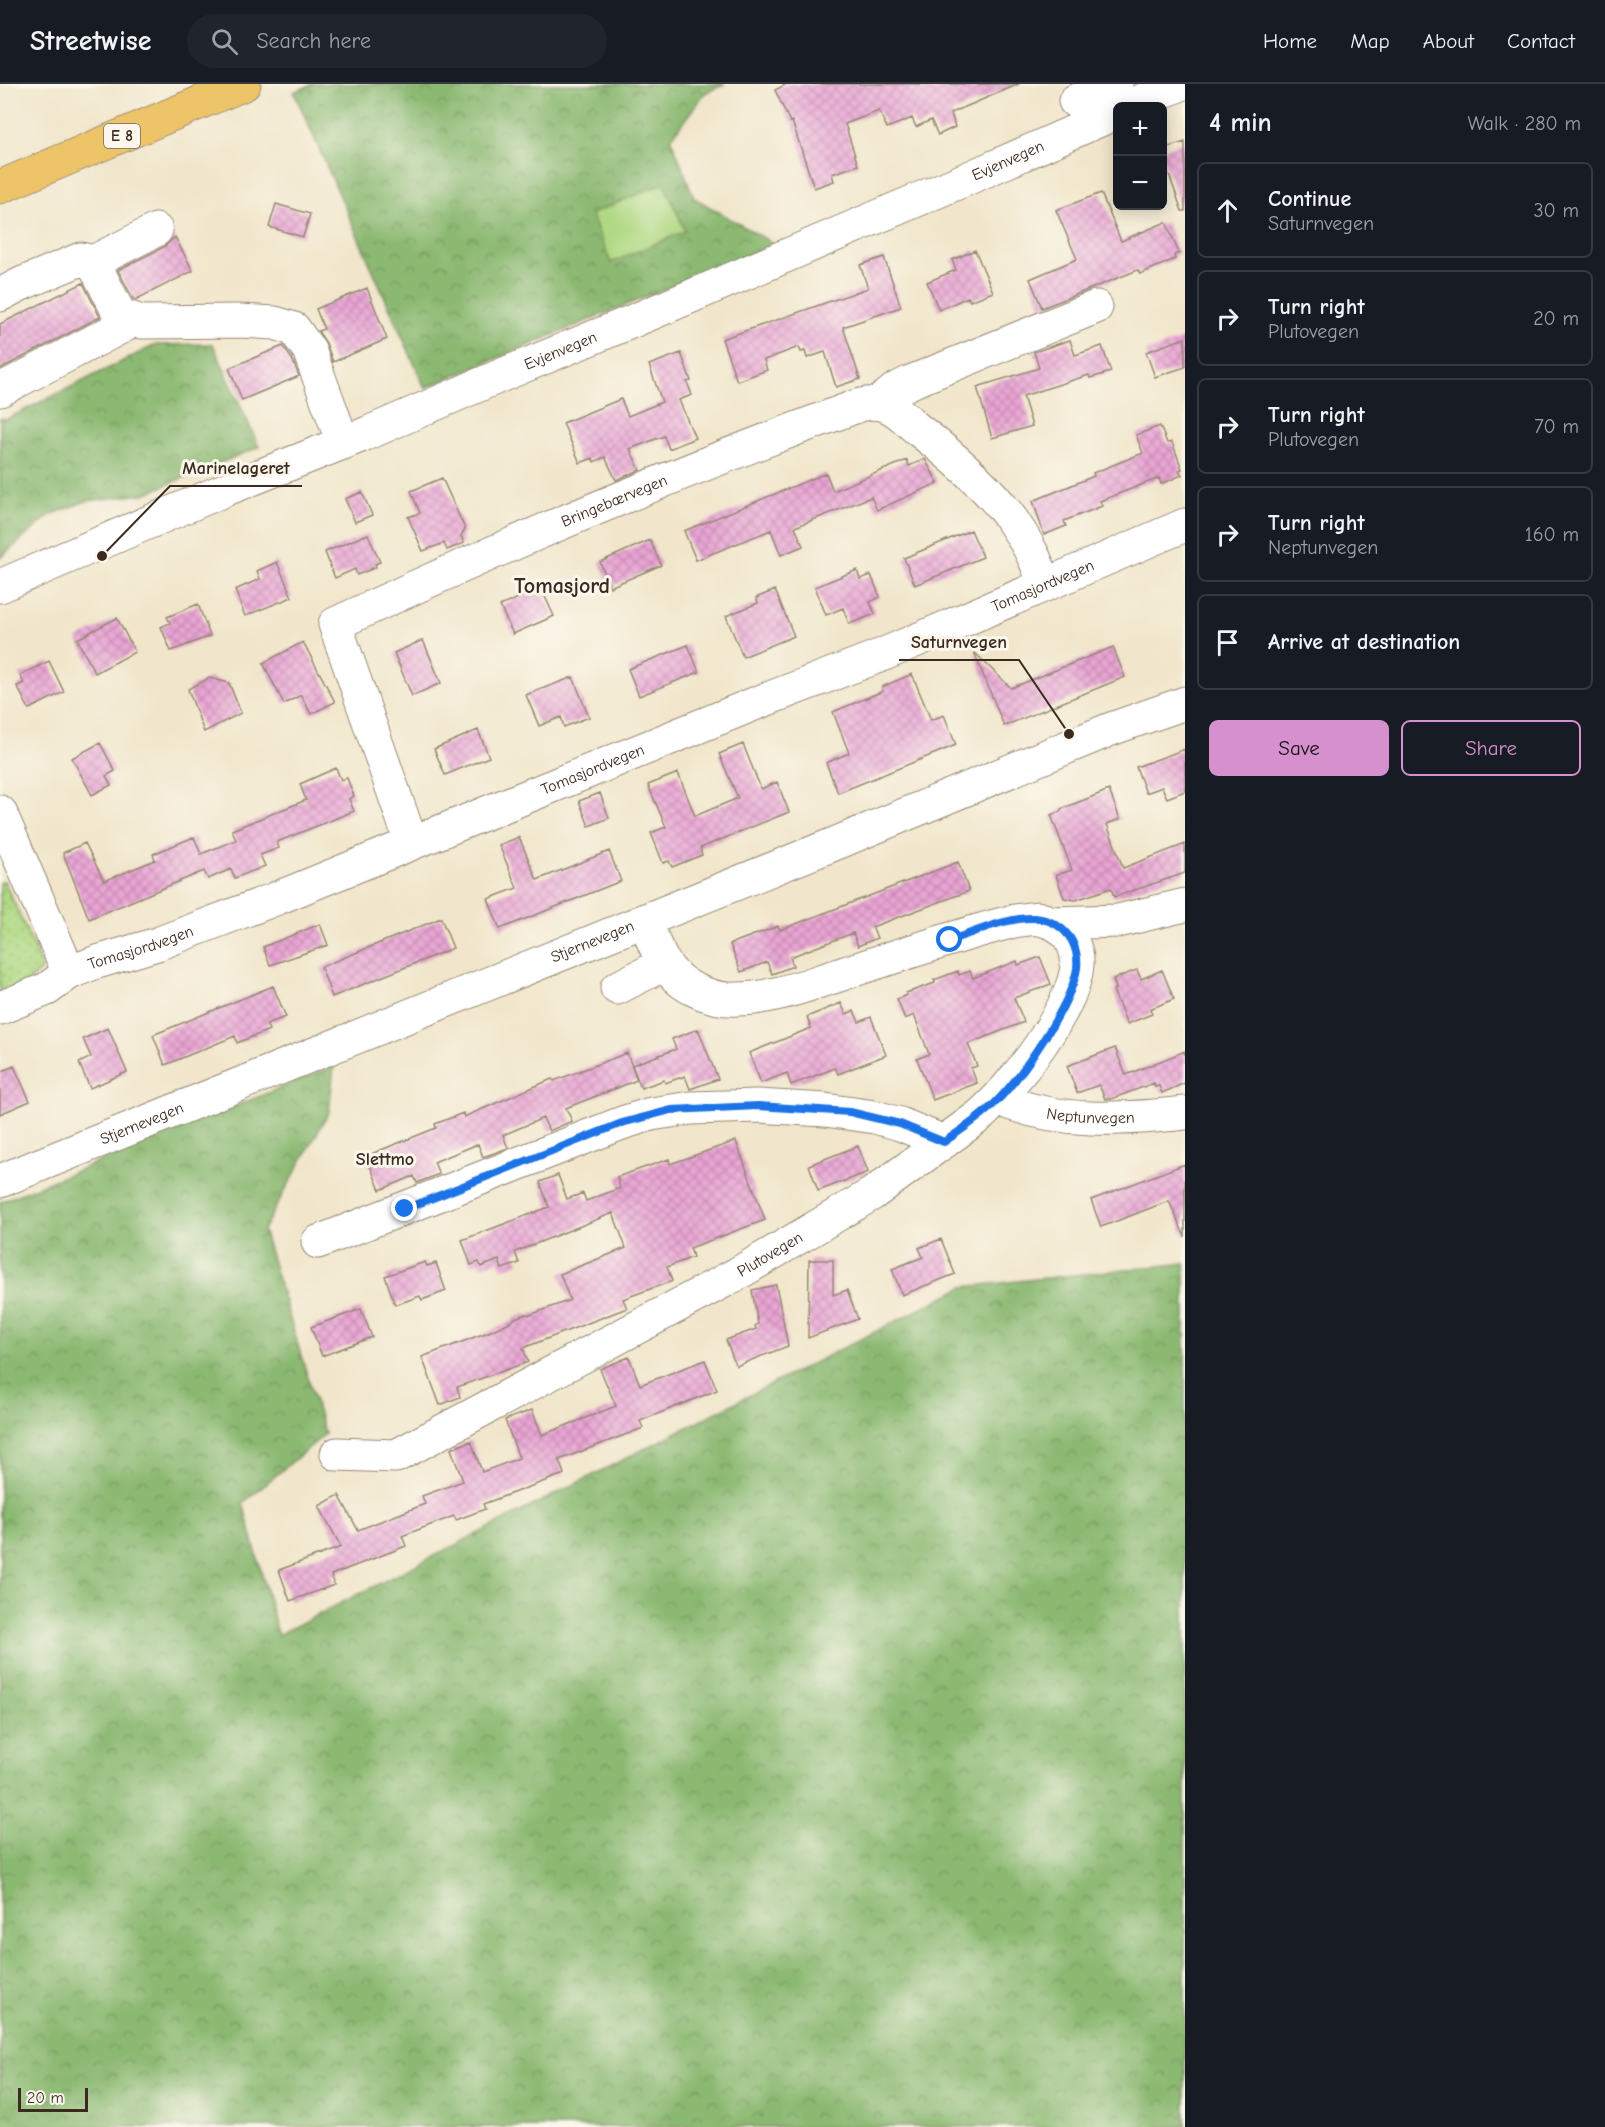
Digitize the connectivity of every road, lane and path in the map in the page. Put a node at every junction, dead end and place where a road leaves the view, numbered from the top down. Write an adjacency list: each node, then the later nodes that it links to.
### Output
1 (244, 84): 7 (highway, E 8)
2 (1116, 84): 4 (street)
3 (1181, 84): 5 (street)
4 (1075, 101)
5 (1138, 102)
6 (1113, 114): 15 (street, Evjenvegen)
7 (0, 187)
8 (156, 230): 9 (street)
9 (93, 262): 10 (street); 12 (street)
10 (0, 295)
11 (1096, 307): 14 (street)
12 (120, 315): 13 (street); 15 (street)
13 (0, 390)
14 (878, 403): 17 (street); 21 (street, Bringebærvegen)
15 (343, 443): 18 (street, Evjenvegen)
16 (1185, 525): 17 (street, Tomasjordvegen)
17 (1044, 585): 21 (street, Tomasjordvegen)
18 (0, 586)
19 (1185, 703): 23 (street, Stjernevegen)
20 (0, 812): 26 (street)
21 (411, 842): 26 (street, Tomasjordvegen)
22 (1185, 906): 24 (street)
23 (645, 920): 25 (street); 32 (street, Stjernevegen)
24 (1053, 923): 25 (street); 29 (street, Plutovegen)
25 (664, 964): 27 (street)
26 (69, 972): 28 (street, Tomasjordvegen)
27 (617, 988)
28 (0, 1008)
29 (999, 1099): 30 (street, Neptunvegen); 31 (street, Plutovegen)
30 (1185, 1113)
31 (944, 1142): 33 (street); 34 (street, Plutovegen)
32 (0, 1181)
33 (318, 1242)
34 (337, 1454)

